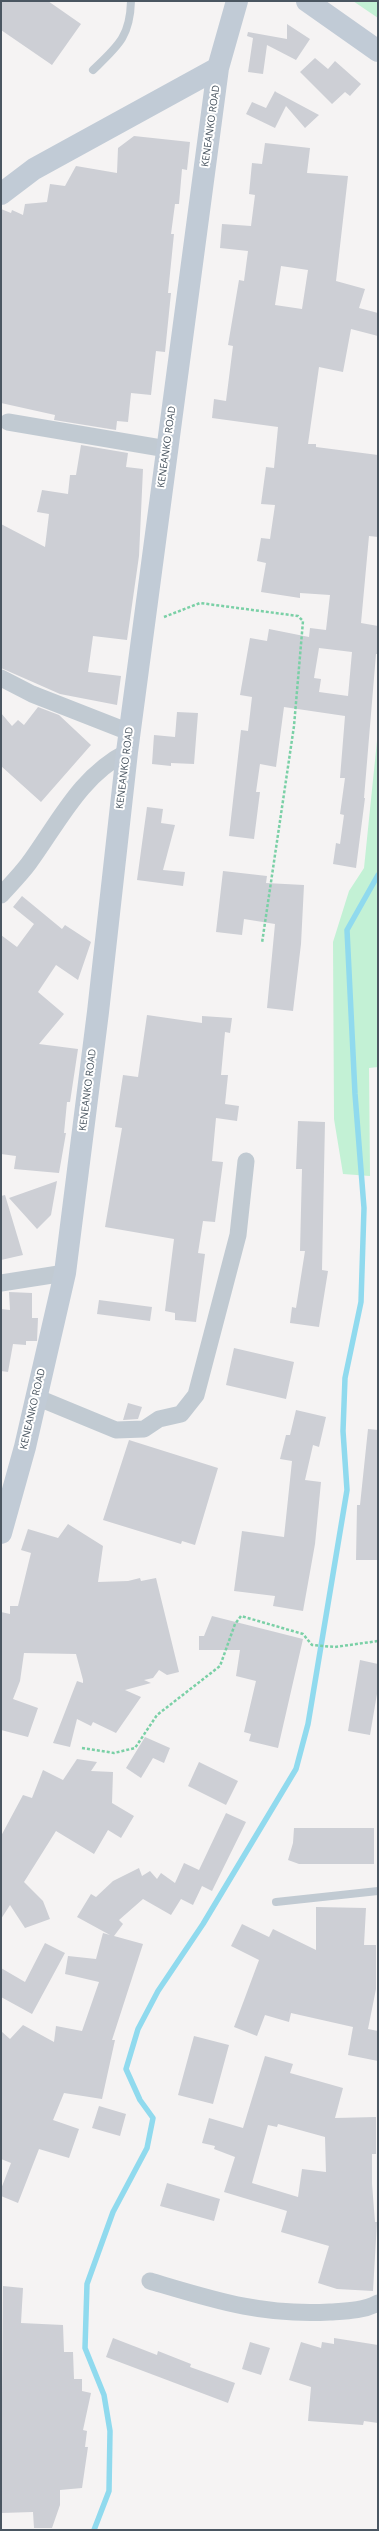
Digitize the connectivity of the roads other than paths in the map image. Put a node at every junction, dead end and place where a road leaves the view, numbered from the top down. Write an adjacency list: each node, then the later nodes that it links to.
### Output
1 (131, 1): 6 (lane)
2 (237, 1): 5 (street, KENEANKO ROAD)
3 (307, 1): 4 (street)
4 (378, 51)
5 (218, 68): 7 (street); 9 (street, KENEANKO ROAD)
6 (93, 70)
7 (1, 194)
8 (8, 422): 9 (street)
9 (167, 449): 11 (street, KENEANKO ROAD)
10 (1, 678): 11 (street)
11 (128, 742): 12 (street); 14 (street, KENEANKO ROAD)
12 (1, 895)
13 (246, 1161): 16 (street)
14 (65, 1273): 15 (street); 16 (street, KENEANKO ROAD)
15 (1, 1283)
16 (36, 1397): 17 (street, KENEANKO ROAD)
17 (1, 1533)
18 (378, 1891): 19 (lane)
19 (276, 1902)
20 (150, 2282): 21 (street)
21 (378, 2304)

